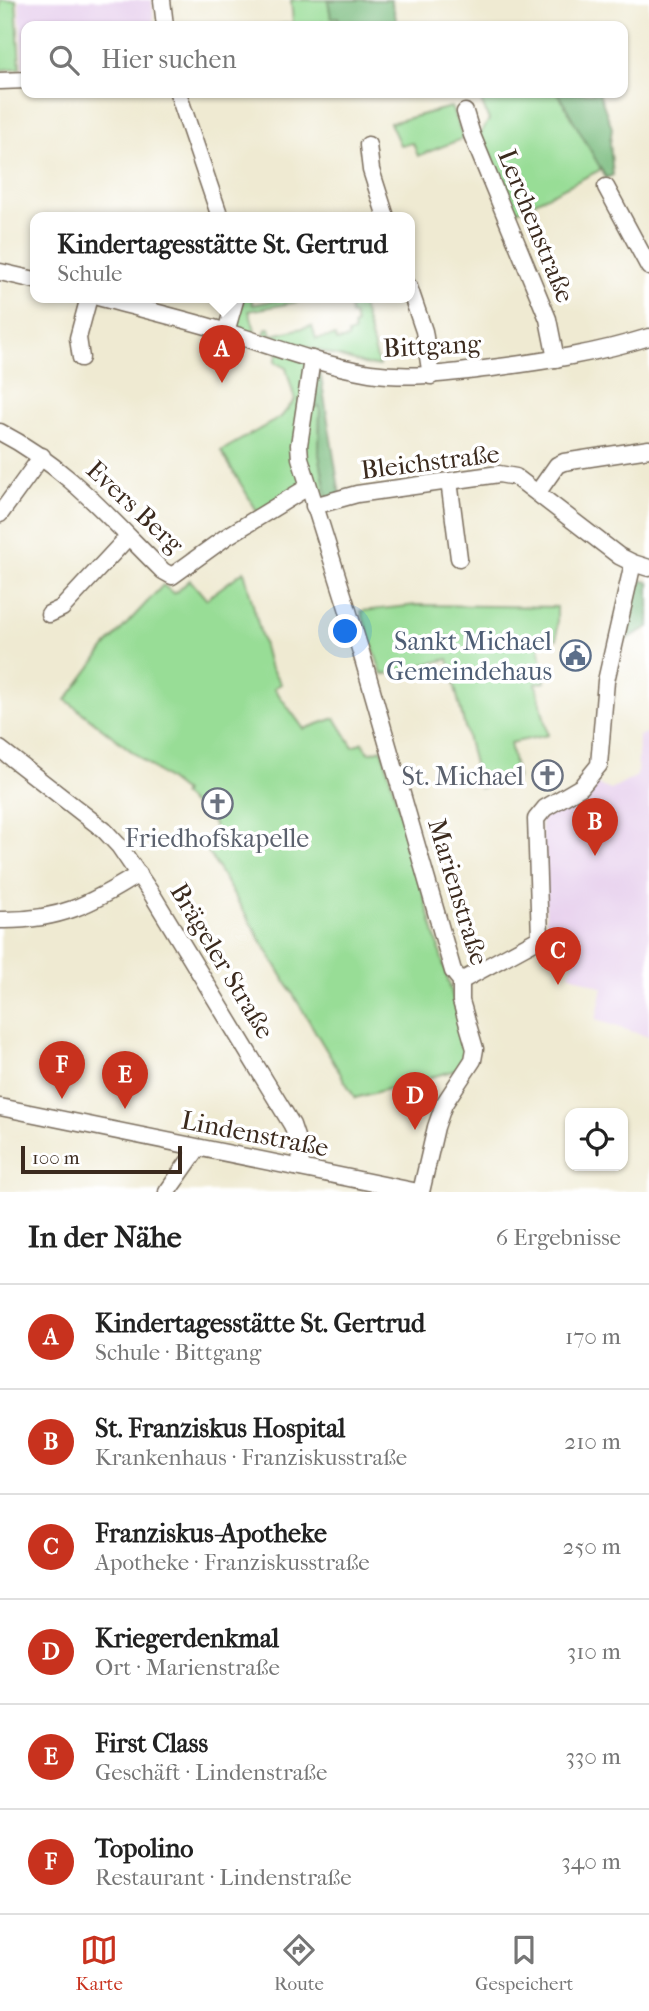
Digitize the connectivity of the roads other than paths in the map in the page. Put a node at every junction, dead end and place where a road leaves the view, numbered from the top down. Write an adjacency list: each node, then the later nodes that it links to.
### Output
1 (162, 0): 2 (street)
2 (164, 21)
3 (21, 80): 4 (street)
4 (0, 81)
5 (180, 98): 9 (street)
6 (465, 112): 22 (street, Lerchenstraße)
7 (368, 145): 10 (street)
8 (606, 187): 11 (street)
9 (218, 212)
10 (384, 212)
11 (649, 267)
12 (0, 272): 13 (street)
13 (30, 279)
14 (87, 303): 20 (street)
15 (120, 303): 18 (street, Bittgang)
16 (234, 303): 18 (street)
17 (414, 303): 23 (street)
18 (226, 332): 21 (street, Bittgang)
19 (649, 337): 22 (street, Bittgang)
20 (81, 358)
21 (312, 359): 23 (street, Bittgang); 28 (street, Marienstraße)
22 (556, 359): 23 (street, Bittgang)
23 (431, 376)
24 (0, 432): 26 (street, Evers Berg)
25 (649, 449): 29 (street)
26 (42, 456): 31 (street); 32 (street, Evers Berg)
27 (449, 481): 29 (street, Bleichstraße); 30 (street, Bleichstraße); 33 (street)
28 (308, 487): 30 (street, Marienstraße); 32 (street, Evers Berg)
29 (538, 492): 34 (street, Bleichstraße)
30 (314, 506): 40 (street, Marienstraße)
31 (0, 514)
32 (128, 537): 36 (street)
33 (459, 558)
34 (633, 563): 35 (street, Bleichstraße); 40 (street)
35 (649, 568)
36 (49, 614)
37 (0, 749): 38 (street, Brägeler Straße)
38 (139, 874): 39 (street); 43 (street, Brägeler Straße)
39 (0, 920)
40 (461, 981): 45 (street, Marienstraße)
41 (0, 1107): 42 (street, Lindenstraße)
42 (198, 1148): 43 (street, Lindenstraße); 44 (street)
43 (301, 1168): 45 (street, Lindenstraße)
44 (167, 1192)
45 (420, 1192)

